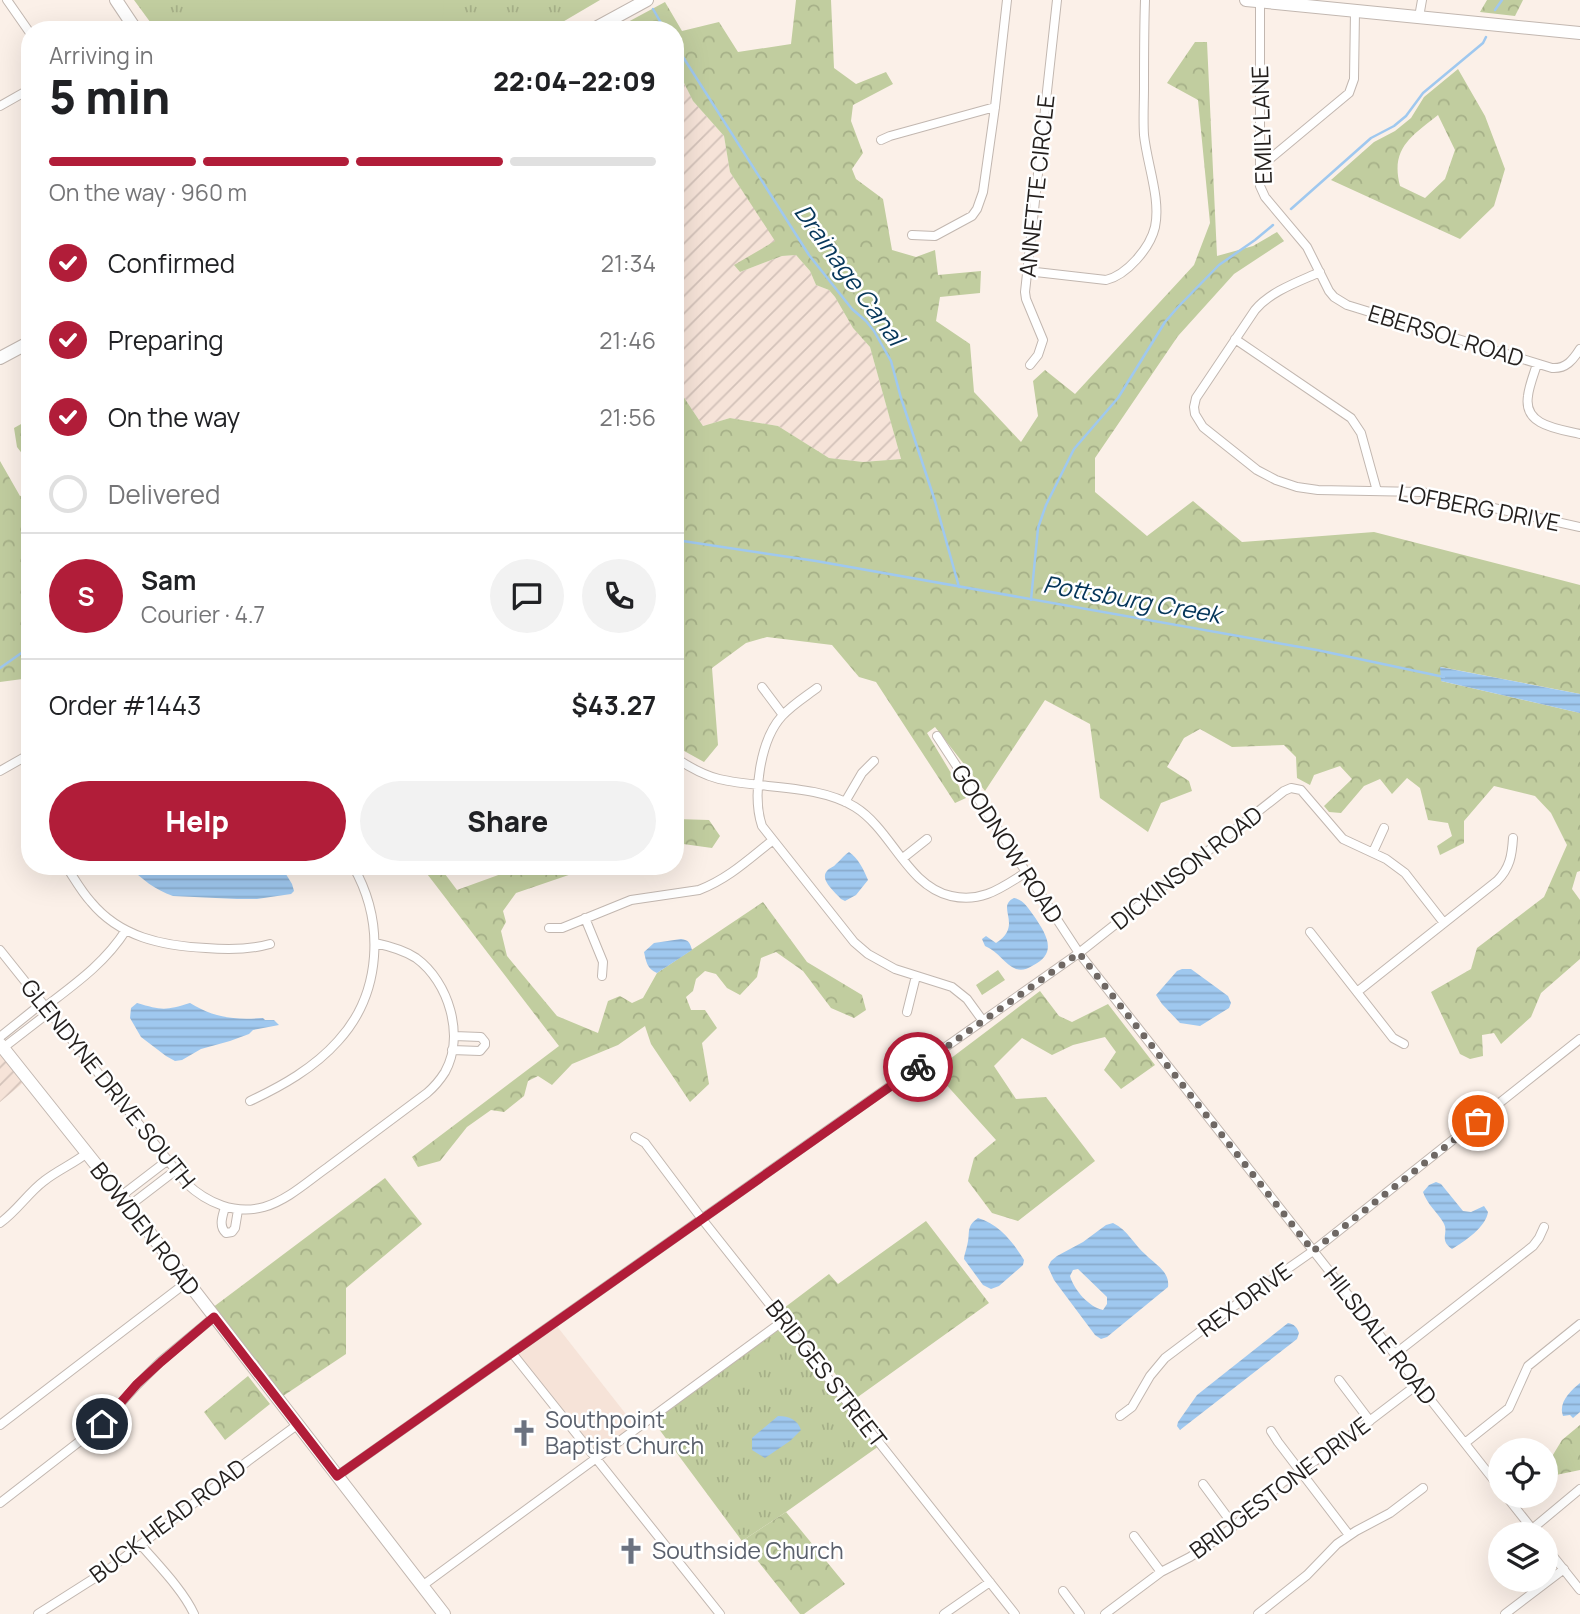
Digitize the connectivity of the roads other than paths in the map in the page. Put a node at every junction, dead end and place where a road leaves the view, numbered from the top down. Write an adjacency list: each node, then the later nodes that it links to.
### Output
1 (7, 0): 12 (street)
2 (116, 0): 13 (main road)
3 (647, 0): 14 (main road)
4 (1007, 0): 18 (street)
5 (1057, 0): 22 (street, ANNETTE CIRCLE)
6 (1145, 0): 22 (street)
7 (1246, 0): 9 (main road)
8 (1422, 0): 11 (street)
9 (1260, 1): 10 (main road); 20 (street, EMILY LANE)
10 (1355, 11): 11 (main road); 20 (street)
11 (1419, 17): 15 (main road)
12 (22, 21)
13 (130, 21)
14 (608, 21)
15 (1580, 33)
16 (21, 94): 17 (street)
17 (0, 106)
18 (995, 107): 19 (street); 21 (street)
19 (881, 140)
20 (1260, 167): 23 (street, EMILY LANE)
21 (912, 235)
22 (1027, 271): 29 (street, ANNETTE CIRCLE)
23 (1320, 272): 24 (street); 28 (street, EBERSOL ROAD)
24 (1235, 340): 31 (street); 31 (street, LOFBERG DRIVE)
25 (21, 347): 27 (main road)
26 (1580, 349): 28 (street, EBERSOL ROAD)
27 (0, 358)
28 (1537, 364): 30 (street)
29 (1030, 365)
30 (1580, 433)
31 (1377, 491): 32 (street, LOFBERG DRIVE)
32 (1580, 527)
33 (762, 687): 35 (street)
34 (817, 688): 35 (street)
35 (783, 715): 41 (street)
36 (937, 736): 49 (street, GOODNOW ROAD)
37 (21, 759): 40 (street)
38 (874, 761): 42 (street)
39 (684, 763): 41 (street)
40 (0, 771)
41 (759, 785): 42 (street); 46 (street)
42 (845, 802): 48 (street)
43 (1384, 828): 47 (street)
44 (1513, 838): 53 (street)
45 (927, 839): 48 (street)
46 (773, 840): 52 (street); 62 (street)
47 (1373, 852): 53 (street); 60 (street, DICKINSON ROAD)
48 (902, 858): 49 (street)
49 (1025, 873): 60 (street, GOODNOW ROAD)
50 (72, 875): 55 (street)
51 (357, 875): 57 (street)
52 (585, 918): 54 (street); 61 (street)
53 (1444, 923): 63 (street)
54 (549, 928)
55 (126, 930): 58 (street); 64 (street)
56 (1310, 932): 63 (street)
57 (375, 943): 67 (street); 72 (street)
58 (270, 944)
59 (0, 950): 64 (street, GLENDYNE DRIVE SOUTH)
60 (1079, 953): 66 (street, DICKINSON ROAD); 83 (street, HILSDALE ROAD)
61 (602, 976)
62 (916, 976): 65 (street); 66 (street)
63 (1357, 992): 70 (street)
64 (45, 1007): 69 (street); 75 (street, GLENDYNE DRIVE SOUTH)
65 (907, 1012)
66 (982, 1021): 80 (street, DICKINSON ROAD)
67 (454, 1036): 71 (street); 71 (street)
68 (1580, 1039): 83 (street, REX DRIVE)
69 (1, 1043): 74 (main road, BOWDEN ROAD)
70 (1404, 1044)
71 (452, 1050): 79 (street)
72 (250, 1101)
73 (635, 1137): 80 (street, BRIDGES STREET)
74 (87, 1153): 77 (main road, BOWDEN ROAD); 81 (street)
75 (167, 1160): 76 (street, GLENDYNE DRIVE SOUTH); 77 (street)
76 (176, 1170): 77 (street); 78 (street, GLENDYNE DRIVE SOUTH)
77 (125, 1201): 84 (main road, BOWDEN ROAD)
78 (225, 1207): 79 (street, GLENDYNE DRIVE SOUTH); 79 (street)
79 (238, 1210)
80 (702, 1219): 86 (street, BRIDGES STREET); 88 (street, DICKINSON ROAD)
81 (0, 1223)
82 (1544, 1227): 89 (street)
83 (1313, 1251): 89 (street, HILSDALE ROAD); 92 (street, REX DRIVE)
84 (187, 1282): 85 (main road, BOWDEN ROAD); 94 (street)
85 (214, 1317): 95 (main road, BOWDEN ROAD); 105 (street)
86 (783, 1321): 98 (street); 114 (street, BRIDGES STREET)
87 (1580, 1324): 97 (street)
88 (512, 1353): 98 (street); 101 (street, DICKINSON ROAD)
89 (1395, 1354): 91 (street, HILSDALE ROAD)
90 (1339, 1380): 93 (street)
91 (1418, 1384): 93 (street, BRIDGESTONE DRIVE); 97 (street, HILSDALE ROAD)
92 (1120, 1416)
93 (1370, 1421): 99 (street, BRIDGESTONE DRIVE)
94 (0, 1425)
95 (297, 1425): 101 (main road, BOWDEN ROAD); 110 (street, BUCK HEAD ROAD)
96 (1271, 1431): 99 (street)
97 (1465, 1443): 100 (street, HILSDALE ROAD)
98 (596, 1458): 115 (street); 121 (street)
99 (1300, 1471): 107 (street, BRIDGESTONE DRIVE); 108 (street)
100 (1488, 1473)
101 (337, 1476): 115 (main road, BOWDEN ROAD)
102 (1203, 1484): 107 (street)
103 (1423, 1488): 108 (street)
104 (1580, 1489): 106 (street)
105 (0, 1503)
106 (1545, 1522)
107 (1234, 1526): 113 (street, BRIDGESTONE DRIVE)
108 (1349, 1535): 126 (street)
109 (1134, 1536): 113 (street)
110 (141, 1545): 118 (street, BUCK HEAD ROAD); 119 (street)
111 (1558, 1562): 112 (street)
112 (1564, 1569): 116 (street); 127 (street)
113 (1161, 1572): 125 (street, BRIDGESTONE DRIVE)
114 (989, 1582): 122 (street); 123 (street, BRIDGES STREET)
115 (422, 1586): 120 (main road, BOWDEN ROAD)
116 (1580, 1590)
117 (1063, 1591): 124 (street)
118 (38, 1614)
119 (194, 1614)
120 (444, 1614)
121 (720, 1614)
122 (944, 1614)
123 (1014, 1614)
124 (1080, 1614)
125 (1105, 1614)
126 (1258, 1614)
127 (1505, 1614)

